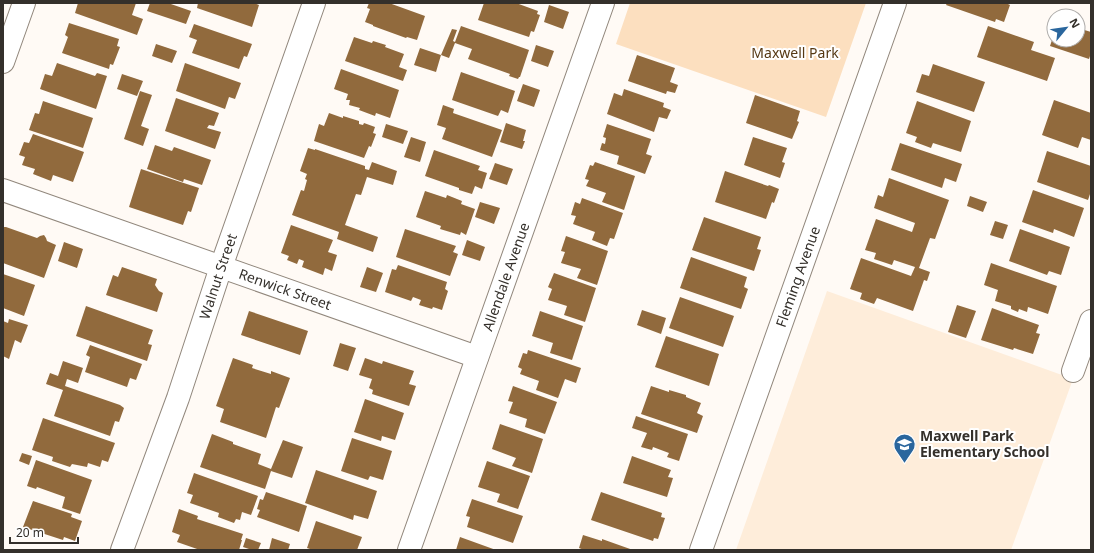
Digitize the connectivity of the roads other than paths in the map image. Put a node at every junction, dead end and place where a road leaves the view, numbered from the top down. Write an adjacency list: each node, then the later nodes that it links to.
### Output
1 (24, 3): 5 (street)
2 (314, 3): 7 (street, Walnut Street)
3 (603, 3): 9 (street, Allendale Avenue)
4 (895, 3): 13 (street, Fleming Avenue)
5 (3, 62)
6 (3, 190): 7 (street, Renwick Street)
7 (221, 267): 9 (street, Renwick Street); 11 (street, Walnut Street)
8 (1091, 321): 10 (street)
9 (477, 357): 12 (street, Allendale Avenue)
10 (1073, 371)
11 (122, 550)
12 (409, 550)
13 (701, 550)

